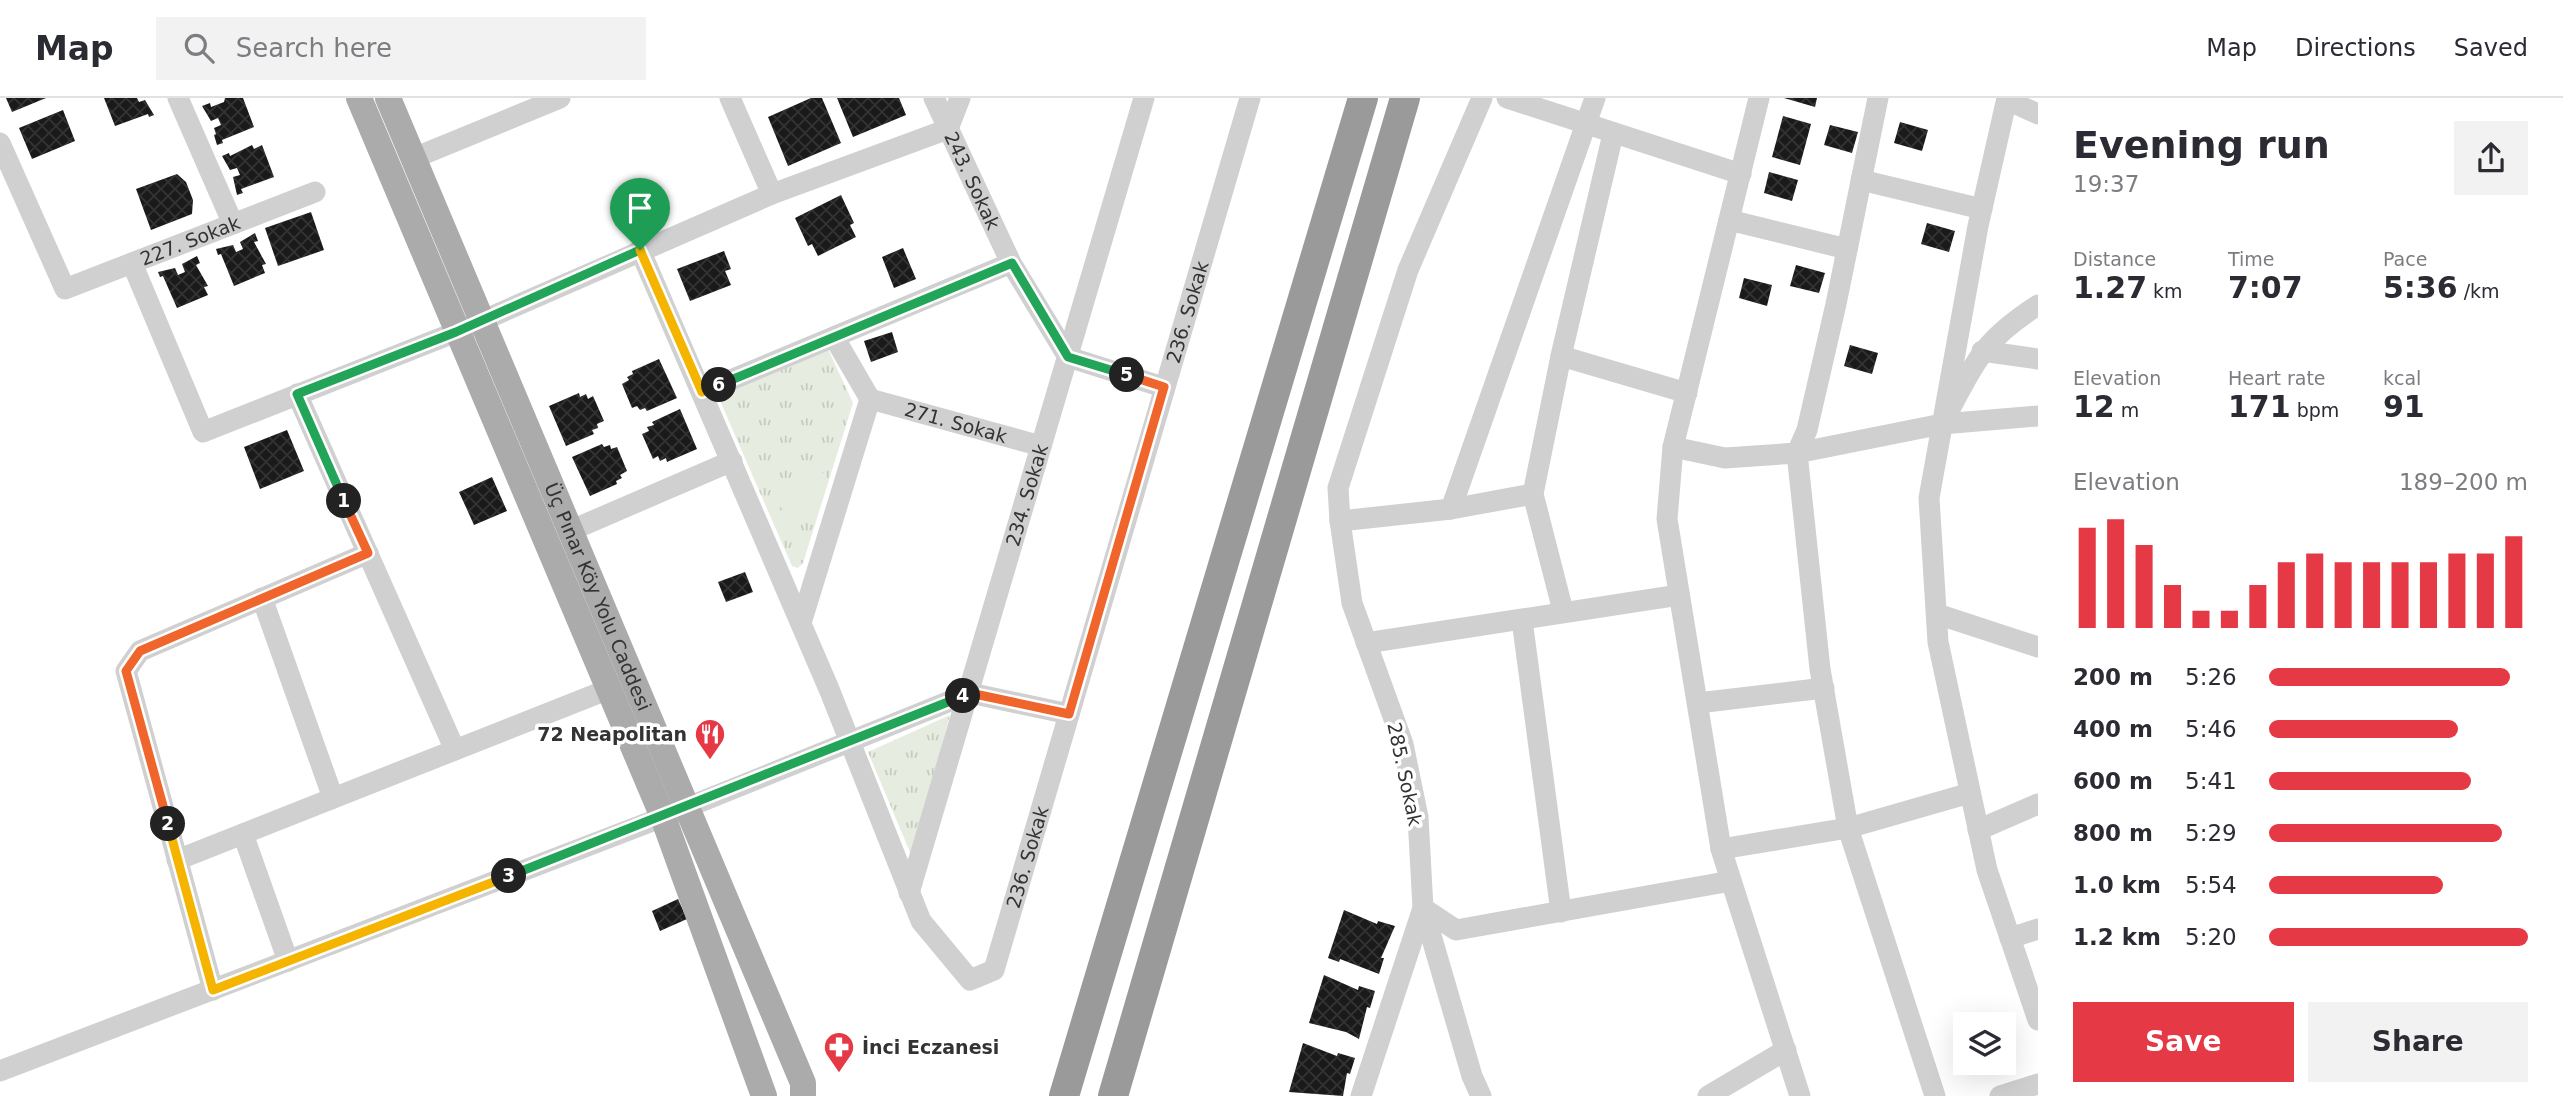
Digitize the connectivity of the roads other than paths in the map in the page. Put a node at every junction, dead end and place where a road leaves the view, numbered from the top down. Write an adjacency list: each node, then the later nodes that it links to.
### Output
1 (178, 98): 30 (street)
2 (359, 98): 37 (main road, Üç Pınar Köy Yolu Caddesi)
3 (388, 98): 23 (main road, Üç Pınar Köy Yolu Caddesi)
4 (560, 98): 23 (street)
5 (730, 98): 27 (street)
6 (934, 98): 20 (street)
7 (960, 98): 20 (street, 243. Sokak)
8 (1144, 98): 41 (street, 234. Sokak)
9 (1250, 98): 43 (street, 236. Sokak)
10 (1363, 98): 98 (highway)
11 (1482, 98): 56 (street, 285. Sokak)
12 (1507, 98): 19 (street)
13 (1595, 98): 19 (street)
14 (1759, 98): 24 (street)
15 (1878, 98): 25 (street)
16 (2007, 99): 18 (street); 28 (street)
17 (1405, 100): 99 (highway)
18 (2038, 114)
19 (1586, 125): 21 (street); 55 (street)
20 (948, 130): 27 (street); 34 (street, 243. Sokak)
21 (1613, 134): 24 (street); 40 (street)
22 (0, 143): 33 (street, 227. Sokak)
23 (414, 158): 36 (main road, Üç Pınar Köy Yolu Caddesi)
24 (1741, 174): 29 (street)
25 (1861, 180): 28 (street); 31 (street)
26 (315, 192): 30 (street, 227. Sokak)
27 (772, 194): 32 (street)
28 (1982, 209): 49 (street)
29 (1729, 220): 31 (street); 45 (street)
30 (233, 224): 33 (street, 227. Sokak)
31 (1847, 249): 52 (street)
32 (640, 250): 36 (street); 44 (street)
33 (132, 263): 46 (street)
34 (1012, 263): 38 (street); 41 (street, 243. Sokak)
35 (2038, 305): 39 (street)
36 (483, 320): 37 (street); 57 (main road, Üç Pınar Köy Yolu Caddesi)
37 (456, 332): 46 (street); 68 (main road, Üç Pınar Köy Yolu Caddesi)
38 (834, 337): 44 (street); 47 (street)
39 (1982, 351): 42 (street); 49 (street)
40 (1561, 356): 45 (street); 54 (street)
41 (1068, 357): 43 (street); 50 (street, 234. Sokak)
42 (2038, 359)
43 (1164, 387): 71 (street, 236. Sokak)
44 (702, 392): 53 (street)
45 (1687, 393): 51 (street)
46 (297, 394): 58 (street)
47 (870, 399): 50 (street, 271. Sokak); 64 (street)
48 (2038, 415): 49 (street)
49 (1942, 424): 52 (street); 62 (street)
50 (1041, 446): 69 (street, 234. Sokak)
51 (1673, 447): 52 (street); 59 (street)
52 (1797, 453): 67 (street)
53 (732, 461): 57 (street); 64 (street)
54 (1533, 494): 55 (street); 61 (street)
55 (1451, 509): 56 (street)
56 (1340, 521): 65 (street, 285. Sokak)
57 (572, 530): 77 (main road, Üç Pınar Köy Yolu Caddesi)
58 (368, 553): 60 (street); 73 (street)
59 (1679, 595): 61 (street); 70 (street)
60 (262, 598): 75 (street); 83 (street)
61 (1563, 611): 63 (street)
62 (1937, 614): 66 (street); 74 (street)
63 (1522, 620): 65 (street); 87 (street)
64 (800, 623): 72 (street)
65 (1366, 643): 86 (street, 285. Sokak)
66 (2038, 647)
67 (1824, 688): 70 (street); 79 (street)
68 (609, 689): 73 (street); 78 (main road, Üç Pınar Köy Yolu Caddesi)
69 (970, 693): 71 (street); 72 (street); 85 (street, 234. Sokak)
70 (1698, 704): 82 (street)
71 (1069, 714): 85 (street, 236. Sokak)
72 (850, 743): 77 (street); 85 (street)
73 (455, 750): 75 (street)
74 (1970, 793): 79 (street); 80 (street)
75 (333, 798): 81 (street)
76 (2038, 804): 80 (street)
77 (688, 807): 78 (street); 97 (main road, Üç Pınar Köy Yolu Caddesi)
78 (663, 817): 90 (street); 96 (main road, Üç Pınar Köy Yolu Caddesi)
79 (1847, 828): 82 (street); 104 (street)
80 (1978, 830): 89 (street)
81 (243, 834): 83 (street); 90 (street)
82 (1721, 849): 84 (street)
83 (177, 860): 91 (street)
84 (1731, 881): 87 (street); 93 (street)
85 (909, 893)
86 (1423, 908): 87 (street); 100 (street); 101 (street, 285. Sokak)
87 (1561, 912)
88 (2038, 929): 89 (street)
89 (2010, 938): 92 (street)
90 (288, 961): 91 (street)
91 (213, 990): 94 (street)
92 (2038, 1020)
93 (1786, 1050): 102 (street); 103 (street)
94 (0, 1072)
95 (2038, 1084): 105 (street)
96 (764, 1096)
97 (803, 1096)
98 (1064, 1096)
99 (1113, 1096)
100 (1361, 1096)
101 (1482, 1096)
102 (1708, 1096)
103 (1800, 1096)
104 (1935, 1096)
105 (2000, 1096)

